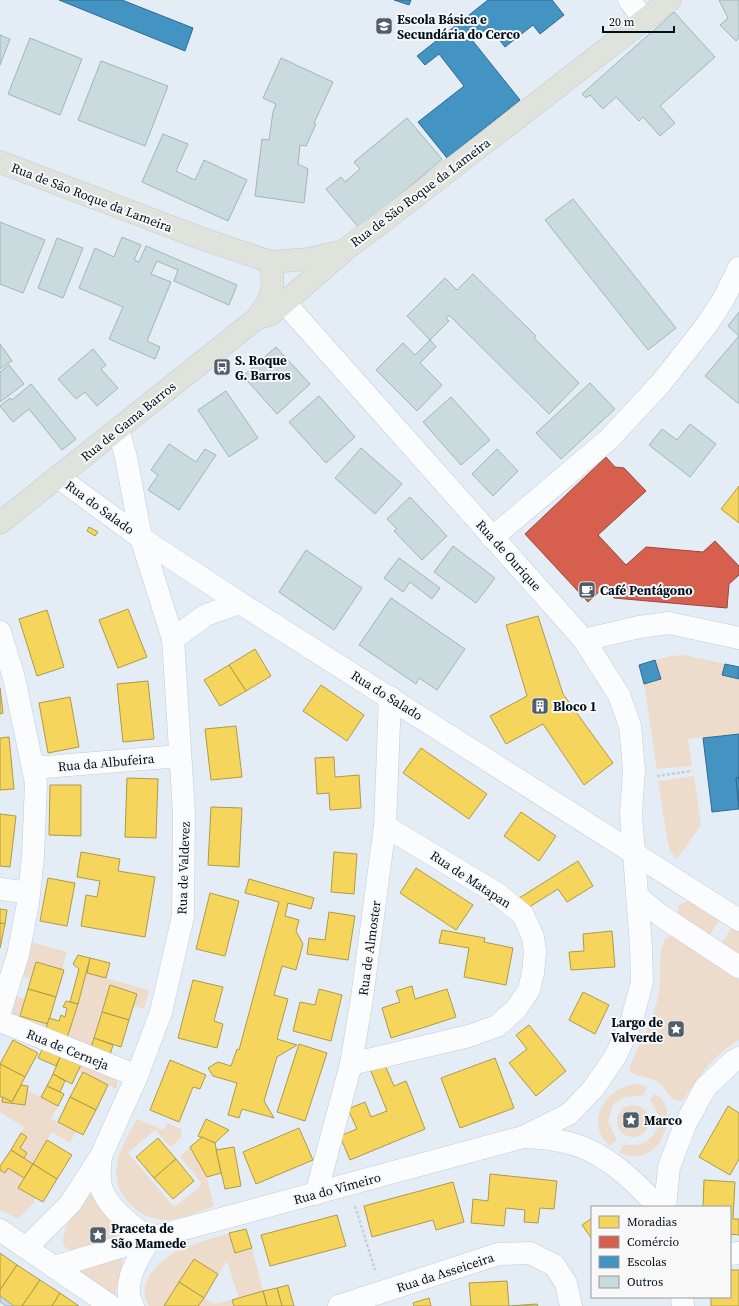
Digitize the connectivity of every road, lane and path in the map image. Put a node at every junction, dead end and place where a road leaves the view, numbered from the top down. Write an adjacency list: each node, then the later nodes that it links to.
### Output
1 (629, 0): 3 (street)
2 (670, 0): 3 (main road, Rua de São Roque da Lameira)
3 (644, 19): 5 (main road, Rua de São Roque da Lameira)
4 (0, 162): 6 (main road, Rua de São Roque da Lameira)
5 (343, 251): 6 (main road, Rua de São Roque da Lameira); 8 (main road, Rua de Gama Barros)
6 (271, 262): 9 (main road, Rua de Gama Barros)
7 (739, 268): 14 (street)
8 (285, 303): 9 (main road, Rua de Gama Barros); 14 (street, Rua de Ourique)
9 (256, 319): 10 (main road, Rua de Gama Barros)
10 (118, 429): 11 (main road, Rua de Gama Barros); 13 (street, Rua do Salado)
11 (58, 477): 12 (main road, Rua de Gama Barros); 13 (street, Rua do Salado)
12 (0, 523)
13 (141, 538): 15 (street, Rua do Salado); 18 (street, Rua de Valdevez)
14 (492, 538): 19 (street, Rua de Ourique)
15 (240, 602): 18 (street); 20 (street, Rua do Salado)
16 (0, 632): 22 (street)
17 (737, 635): 19 (street)
18 (173, 639): 21 (street, Rua de Valdevez)
19 (584, 640): 26 (street, Rua de Ourique)
20 (390, 697): 25 (street, Rua de Almoster); 26 (street, Rua do Salado)
21 (180, 756): 22 (street, Rua da Albufeira); 37 (street, Rua de Valdevez)
22 (33, 768): 29 (street)
23 (692, 771): 24 (path)
24 (652, 776)
25 (385, 826): 36 (street, Rua de Almoster); 36 (street, Rua de Matapan)
26 (633, 851): 28 (street); 31 (street)
27 (0, 889): 29 (street)
28 (638, 897): 32 (street); 38 (street)
29 (28, 898): 30 (street); 33 (street)
30 (0, 899)
31 (739, 920)
32 (739, 967)
33 (0, 1012)
34 (0, 1021): 37 (street, Rua de Cerneja)
35 (739, 1058): 43 (street)
36 (350, 1064): 41 (street, Rua de Almoster)
37 (137, 1076): 39 (street, Rua de Valdevez)
38 (523, 1137): 40 (street, Rua do Vimeiro); 42 (street)
39 (101, 1156): 45 (street); 46 (street)
40 (349, 1185): 41 (street, Rua do Vimeiro); 48 (path)
41 (316, 1194): 45 (street, Rua do Vimeiro)
42 (657, 1206)
43 (665, 1206)
44 (0, 1230): 46 (street)
45 (150, 1238): 47 (street); 50 (street)
46 (26, 1248): 47 (street)
47 (54, 1267): 49 (street)
48 (382, 1293): 51 (street, Rua da Asseiceira); 52 (street, Rua da Asseiceira)
49 (111, 1306)
50 (133, 1306)
51 (339, 1306)
52 (571, 1306)

